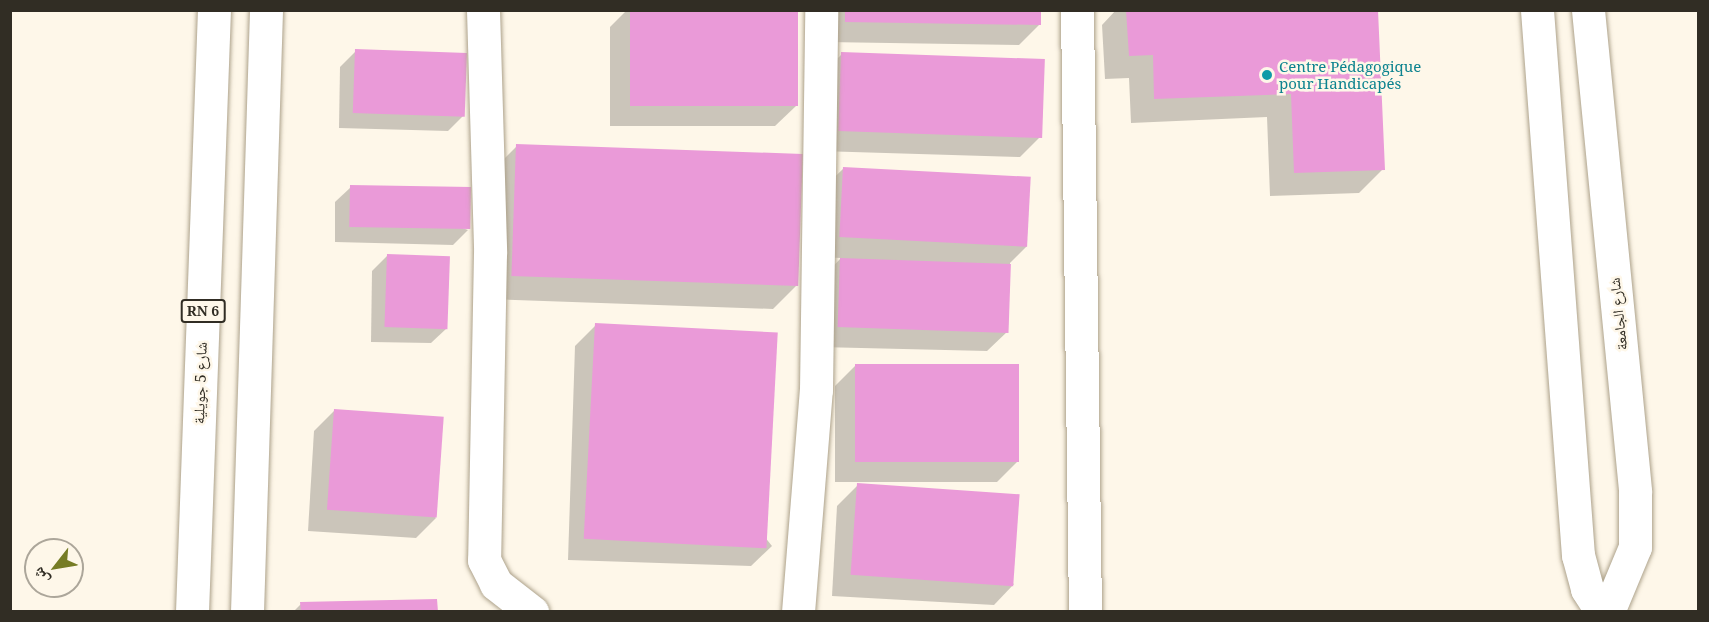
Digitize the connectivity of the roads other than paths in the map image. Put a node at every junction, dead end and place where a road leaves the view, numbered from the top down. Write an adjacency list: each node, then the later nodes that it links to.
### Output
1 (214, 10): 8 (street, شارع 5 جويلية / RN 6)
2 (266, 10): 9 (street)
3 (483, 10): 10 (street)
4 (821, 10): 11 (street)
5 (1077, 10): 12 (street)
6 (1537, 10): 13 (street)
7 (1588, 10): 14 (street, شارع الجامعة)
8 (192, 612)
9 (247, 612)
10 (532, 612)
11 (798, 612)
12 (1085, 612)
13 (1602, 612)
14 (1608, 612)

